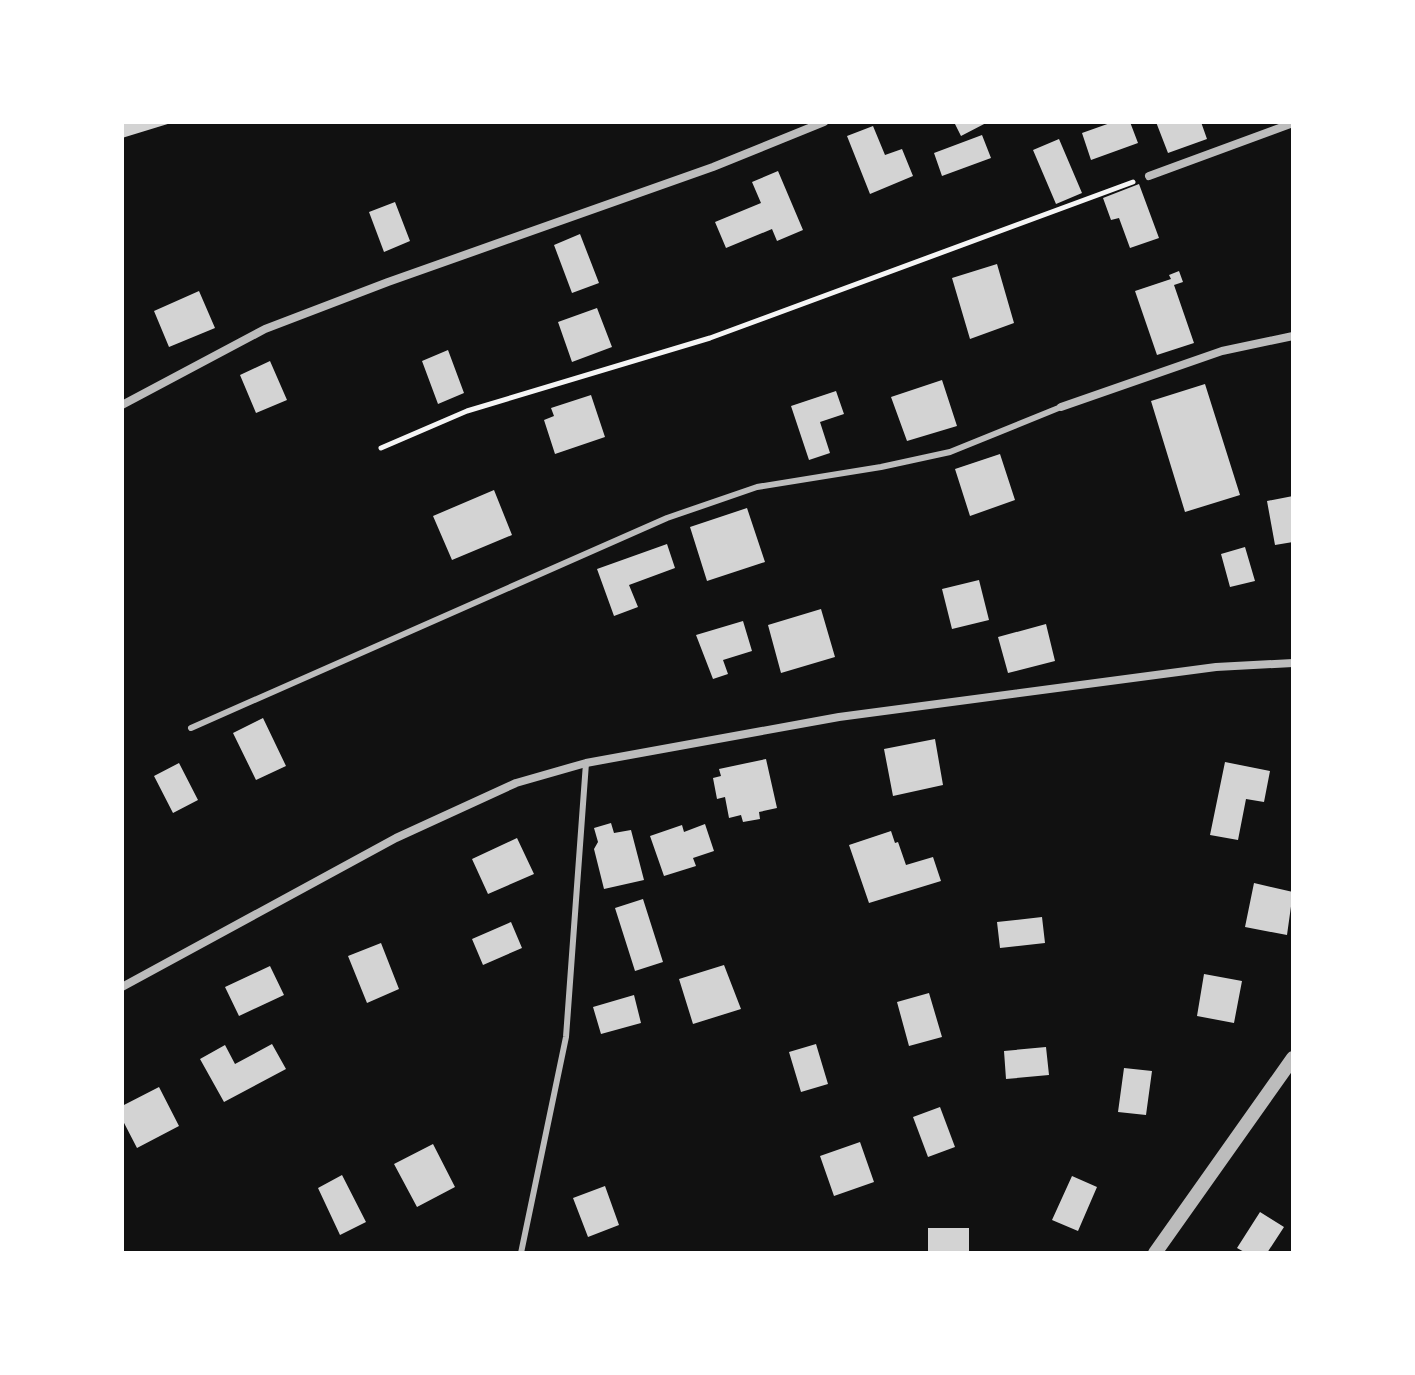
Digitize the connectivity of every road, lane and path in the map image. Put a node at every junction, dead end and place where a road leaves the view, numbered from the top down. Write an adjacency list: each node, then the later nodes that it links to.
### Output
1 (824, 122): 5 (street)
2 (1293, 123): 3 (street)
3 (1149, 176): 7 (path)
4 (1293, 336): 6 (street)
5 (122, 405)
6 (1061, 407): 9 (lane)
7 (381, 448)
8 (1293, 663): 10 (street)
9 (191, 728)
10 (586, 763): 11 (street); 14 (lane)
11 (122, 987)
12 (1293, 1058): 13 (street)
13 (1159, 1251)
14 (521, 1253)

